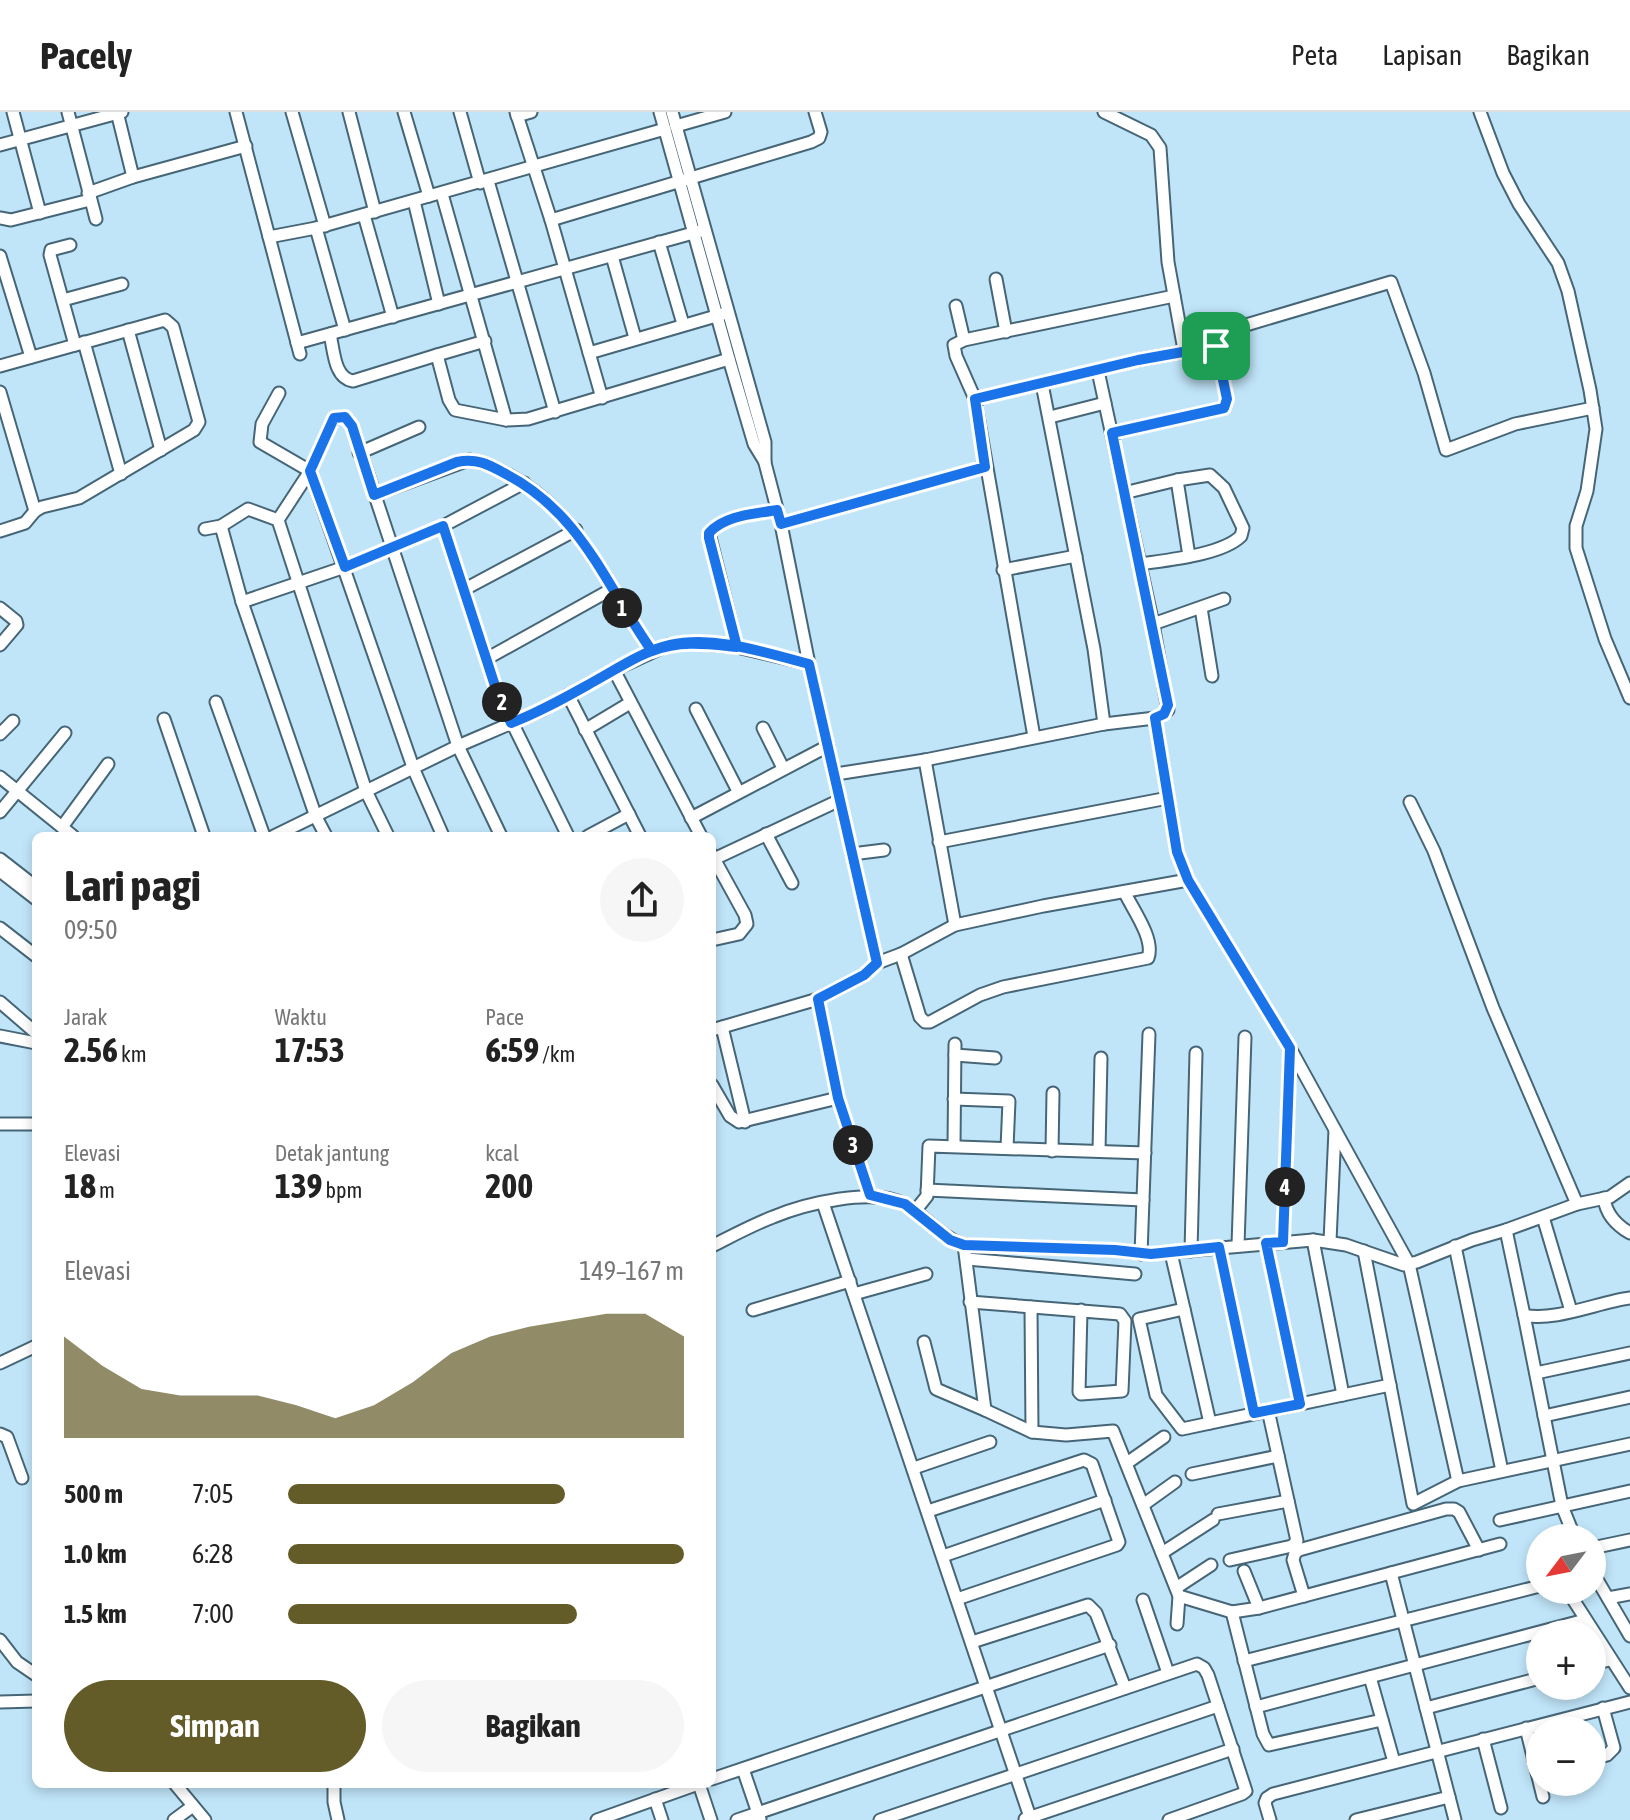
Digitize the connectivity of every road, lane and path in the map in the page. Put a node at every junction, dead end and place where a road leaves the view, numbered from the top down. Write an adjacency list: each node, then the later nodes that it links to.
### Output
1 (13, 112): 19 (street)
2 (68, 112): 17 (street)
3 (119, 112): 17 (street); 23 (street)
4 (236, 112): 21 (street)
5 (292, 112): 35 (street)
6 (349, 112): 31 (street)
7 (404, 112): 28 (street)
8 (460, 112): 25 (street)
9 (531, 112): 16 (street)
10 (660, 112): 18 (street)
11 (672, 112): 18 (street)
12 (725, 112): 18 (street)
13 (815, 112): 24 (street)
14 (1104, 112): 47 (street)
15 (1480, 112): 76 (street)
16 (517, 114): 22 (street)
17 (72, 126): 19 (street); 27 (street)
18 (670, 127): 22 (street); 24 (street)
19 (20, 140): 20 (street); 30 (street)
20 (0, 145)
21 (246, 146): 23 (street); 37 (street)
22 (534, 167): 25 (street); 34 (street)
23 (133, 177): 27 (street)
24 (684, 180): 34 (street); 36 (street)
25 (484, 182): 26 (street); 44 (street)
26 (442, 194): 28 (street); 46 (street)
27 (89, 196): 30 (street); 33 (street)
28 (429, 196): 29 (street)
29 (414, 201): 31 (street); 49 (street)
30 (40, 213): 32 (street)
31 (369, 213): 35 (street); 52 (street)
32 (0, 218)
33 (96, 219)
34 (551, 220): 42 (street)
35 (320, 227): 37 (street); 55 (street)
36 (698, 231): 38 (street); 51 (street)
37 (269, 237): 57 (street)
38 (659, 242): 41 (street); 53 (street)
39 (70, 245): 48 (street)
40 (0, 256): 66 (street)
41 (612, 256): 42 (street); 58 (street)
42 (563, 269): 44 (street); 64 (street)
43 (996, 279): 56 (street)
44 (518, 283): 46 (street); 77 (street)
45 (122, 284): 48 (street)
46 (470, 294): 49 (street); 60 (street)
47 (1174, 296): 56 (street); 63 (street)
48 (63, 300): 61 (street)
49 (439, 304): 52 (street)
50 (956, 306): 59 (street)
51 (722, 314): 53 (street); 67 (street); 84 (street)
52 (393, 317): 55 (street)
53 (683, 324): 58 (street)
54 (128, 330): 61 (street); 82 (street); 82 (street)
55 (345, 330): 57 (street)
56 (1006, 332): 59 (street)
57 (330, 334): 65 (street)
58 (635, 338): 64 (street)
59 (964, 340): 74 (street)
60 (485, 341): 65 (street); 79 (street)
61 (80, 344): 66 (street); 87 (street)
62 (1216, 346): 63 (street); 76 (street); 81 (street)
63 (1184, 350): 69 (street)
64 (589, 353): 73 (street)
65 (437, 355): 79 (street)
66 (31, 357): 68 (street)
67 (729, 359): 73 (street); 84 (street)
68 (0, 366)
69 (1098, 371): 70 (street); 75 (street)
70 (1042, 384): 74 (street); 78 (street)
71 (0, 392): 93 (street)
72 (279, 393): 86 (street)
73 (602, 398): 77 (street)
74 (975, 399): 85 (street)
75 (1105, 403): 78 (street); 81 (street)
76 (1593, 408): 123 (street)
77 (555, 412): 79 (street)
78 (1050, 417): 102 (street)
79 (506, 420)
80 (419, 427): 83 (street)
81 (1112, 433): 90 (street)
82 (161, 450): 87 (street)
83 (359, 453): 86 (street); 91 (street)
84 (765, 463): 92 (street)
85 (985, 467): 95 (street); 106 (street)
86 (310, 471): 94 (street); 105 (street)
87 (121, 474): 93 (street)
88 (1177, 480): 90 (street); 103 (street); 103 (street)
89 (524, 483): 91 (street); 97 (street); 99 (street)
90 (1124, 493): 104 (street)
91 (374, 495): 101 (street)
92 (777, 510): 95 (street); 116 (street)
93 (35, 511): 100 (street)
94 (278, 520): 96 (street); 107 (street)
95 (781, 524): 119 (street)
96 (221, 526): 98 (street); 111 (street)
97 (443, 526): 101 (street); 108 (street)
98 (205, 529)
99 (576, 530): 108 (street); 109 (street)
100 (0, 531)
101 (393, 546): 105 (street); 137 (street)
102 (1076, 556): 106 (street); 131 (street)
103 (1189, 556): 104 (street)
104 (1140, 564): 114 (street)
105 (345, 567): 107 (street); 142 (street)
106 (1003, 570): 136 (street)
107 (297, 584): 111 (street); 146 (street)
108 (465, 589): 118 (street)
109 (612, 589): 117 (street); 118 (street)
110 (1224, 599): 113 (street)
111 (242, 602): 153 (street)
112 (0, 608): 115 (street)
113 (1201, 608): 114 (street); 121 (street)
114 (1153, 624): 127 (street)
115 (0, 645)
116 (737, 647): 117 (street); 119 (street)
117 (652, 651): 120 (street)
118 (488, 658): 130 (street)
119 (809, 664): 138 (street)
120 (614, 670): 122 (street); 125 (street)
121 (1212, 676)
122 (568, 695): 130 (street); 133 (street)
123 (1630, 698)
124 (216, 702): 158 (street)
125 (630, 703): 133 (street); 154 (street)
126 (696, 709): 147 (street)
127 (1155, 718): 131 (street); 148 (street)
128 (164, 719): 157 (street)
129 (13, 721): 135 (street)
130 (511, 723): 137 (street); 164 (street)
131 (1104, 724): 136 (street)
132 (763, 728): 141 (street)
133 (585, 730): 152 (street)
134 (65, 733): 145 (street)
135 (0, 734)
136 (1034, 737): 139 (street)
137 (458, 746): 142 (street); 163 (street)
138 (828, 746): 141 (street); 143 (street)
139 (925, 760): 143 (street); 169 (street)
140 (108, 764): 155 (street)
141 (783, 768): 147 (street)
142 (414, 770): 146 (street); 162 (street)
143 (836, 774): 149 (street)
144 (0, 777): 145 (street)
145 (18, 791): 151 (street); 155 (street)
146 (366, 791): 153 (street); 161 (street)
147 (738, 791): 154 (street)
148 (1168, 798): 169 (street); 175 (street)
149 (840, 800): 168 (street); 171 (street)
150 (1410, 802): 217 (street)
151 (0, 812)
152 (629, 814): 165 (street); 166 (street)
153 (316, 817): 159 (street); 160 (street)
154 (691, 818): 167 (street)
155 (62, 827): 156 (street)
156 (68, 832)
157 (203, 832)
158 (263, 832)
159 (283, 832)
160 (324, 832)
161 (386, 832)
162 (441, 832)
163 (499, 832)
164 (566, 832)
165 (595, 832)
166 (638, 832)
167 (699, 832)
168 (766, 834): 172 (street); 176 (street)
169 (939, 842): 180 (street)
170 (884, 850): 171 (street)
171 (852, 854): 185 (street)
172 (716, 856)
173 (716, 862): 182 (street)
174 (2, 866): 177 (street); 179 (street)
175 (1188, 880): 178 (street); 194 (street)
176 (792, 883)
177 (32, 885)
178 (1125, 893): 180 (street); 184 (street)
179 (32, 895)
180 (955, 925): 184 (street)
181 (0, 928): 183 (street)
182 (716, 939)
183 (32, 953)
184 (901, 954): 185 (street)
185 (877, 963): 186 (street)
186 (818, 999): 188 (street); 200 (street)
187 (0, 1002): 189 (street)
188 (717, 1028): 202 (street)
189 (32, 1030)
190 (1149, 1034): 210 (street)
191 (0, 1036): 193 (street)
192 (1245, 1037): 228 (street)
193 (32, 1042)
194 (1290, 1048): 205 (street); 224 (street)
195 (1196, 1053): 231 (street)
196 (995, 1058): 201 (street)
197 (1101, 1058): 209 (street)
198 (716, 1091): 202 (street)
199 (1053, 1093): 208 (street)
200 (838, 1098): 202 (street); 213 (street)
201 (954, 1099): 206 (street); 207 (street)
202 (745, 1122)
203 (0, 1124): 204 (street)
204 (32, 1124)
205 (1335, 1129): 223 (street); 236 (street)
206 (954, 1146): 207 (street); 212 (street)
207 (1007, 1148): 208 (street)
208 (1052, 1151): 209 (street)
209 (1099, 1151): 210 (street)
210 (1145, 1153): 215 (street)
211 (1630, 1183): 214 (street)
212 (927, 1190): 215 (street); 218 (street)
213 (870, 1195): 216 (street); 218 (street)
214 (1604, 1198): 217 (street); 221 (street)
215 (1143, 1200): 234 (street)
216 (823, 1203): 226 (street); 239 (street)
217 (1577, 1204): 219 (street)
218 (915, 1211): 227 (street)
219 (1543, 1217): 220 (street); 247 (street)
220 (1506, 1230): 229 (street); 248 (street)
221 (1630, 1233)
222 (1313, 1240): 223 (street); 224 (street); 255 (street)
223 (1330, 1241): 232 (street)
224 (1283, 1242): 225 (street)
225 (1266, 1243): 228 (street); 257 (street)
226 (716, 1244)
227 (964, 1245): 234 (street); 235 (street)
228 (1238, 1245): 230 (street)
229 (1455, 1246): 236 (street); 272 (street)
230 (1219, 1247): 231 (street); 260 (street)
231 (1191, 1251): 233 (street)
232 (1364, 1251): 236 (street); 254 (street)
233 (1171, 1253): 234 (street); 244 (street)
234 (1141, 1254)
235 (967, 1259): 238 (street); 242 (street)
236 (1409, 1264): 275 (street)
237 (926, 1274): 240 (street)
238 (1135, 1274)
239 (850, 1281): 240 (street); 245 (street)
240 (854, 1294): 271 (street)
241 (1630, 1298): 247 (street)
242 (970, 1302): 243 (street); 258 (street)
243 (1031, 1307): 246 (street); 263 (street)
244 (1184, 1309): 262 (street); 262 (street)
245 (753, 1310)
246 (1081, 1310): 246 (street)
247 (1571, 1311): 248 (street)
248 (1524, 1315): 253 (street)
249 (924, 1342): 258 (street)
250 (32, 1348): 252 (street)
251 (1630, 1353): 253 (street)
252 (0, 1363)
253 (1536, 1373): 261 (street)
254 (1390, 1385): 255 (street); 275 (street)
255 (1343, 1395): 257 (street)
256 (1630, 1397): 261 (street)
257 (1300, 1404): 259 (street)
258 (985, 1410): 263 (street)
259 (1268, 1410): 260 (street); 268 (street)
260 (1254, 1413): 262 (street)
261 (1544, 1416): 269 (street)
262 (1210, 1423)
263 (1032, 1432): 270 (street)
264 (0, 1434): 274 (street)
265 (1164, 1437): 270 (street)
266 (990, 1442): 271 (street)
267 (1630, 1444): 269 (street)
268 (1278, 1456): 273 (street); 279 (street)
269 (1553, 1459): 272 (street); 281 (street)
270 (1127, 1463): 280 (street)
271 (914, 1468): 282 (street)
272 (1502, 1471): 275 (street)
273 (1192, 1474)
274 (22, 1478)
275 (1458, 1481)
276 (1175, 1482): 280 (street)
277 (1630, 1491): 281 (street)
278 (1105, 1500): 282 (street); 290 (street); 302 (street)
279 (1288, 1501): 289 (street); 291 (street)
280 (1143, 1505): 289 (street)
281 (1562, 1506): 283 (street); 284 (street)
282 (928, 1511): 290 (street)
283 (1500, 1520)
284 (1569, 1524)
285 (1630, 1540): 287 (street)
286 (1500, 1544): 288 (street)
287 (1606, 1545)
288 (1479, 1550): 294 (street); 300 (street)
289 (1162, 1553): 296 (street)
290 (943, 1556): 302 (street)
291 (1230, 1560)
292 (1211, 1565): 296 (street)
293 (1244, 1571): 306 (street)
294 (1391, 1573): 300 (street); 309 (street)
295 (1526, 1590): 309 (street)
296 (1177, 1592): 305 (street); 310 (street)
297 (1213, 1592): 305 (street)
298 (1630, 1594): 301 (street)
299 (1606, 1595): 301 (street)
300 (1304, 1596): 306 (street)
301 (1608, 1598): 312 (street)
302 (957, 1599): 314 (street)
303 (1143, 1600): 322 (street)
304 (1575, 1604): 308 (street)
305 (1216, 1608): 307 (street)
306 (1259, 1608): 307 (street)
307 (1232, 1612): 318 (street)
308 (1585, 1620)
309 (1404, 1621): 318 (street); 320 (street)
310 (1177, 1624)
311 (1526, 1636): 320 (street)
312 (1630, 1636)
313 (0, 1640): 321 (street)
314 (972, 1642): 315 (street); 325 (street)
315 (1110, 1645): 325 (street); 326 (street)
316 (1606, 1654): 317 (street)
317 (1610, 1660): 319 (street); 327 (street)
318 (1244, 1661): 332 (street)
319 (1606, 1661)
320 (1415, 1665): 323 (street); 333 (street)
321 (32, 1672)
322 (1168, 1673): 326 (street); 331 (street)
323 (1370, 1677): 332 (street); 338 (street)
324 (1526, 1682): 333 (street)
325 (986, 1687): 340 (street); 346 (street)
326 (1125, 1688): 340 (street)
327 (1630, 1688)
328 (32, 1701): 329 (street)
329 (0, 1702)
330 (1630, 1702): 334 (street)
331 (1218, 1706): 342 (street); 347 (street)
332 (1256, 1707): 338 (street)
333 (1426, 1708): 343 (street)
334 (1603, 1708): 335 (street); 336 (street)
335 (1572, 1716)
336 (1605, 1716)
337 (1606, 1719): 344 (street)
338 (1382, 1720): 345 (street)
339 (1526, 1728): 341 (street)
340 (1001, 1730): 347 (street); 357 (street)
341 (1483, 1739): 343 (street); 356 (street)
342 (1233, 1749): 359 (street); 368 (street)
343 (1437, 1751): 345 (street); 353 (street)
344 (1606, 1755)
345 (1394, 1762): 369 (street)
346 (743, 1769): 348 (street); 357 (street)
347 (1015, 1774): 359 (street); 367 (street)
348 (716, 1778)
349 (178, 1788): 355 (street)
350 (334, 1788): 362 (street)
351 (687, 1788): 354 (street)
352 (699, 1788): 365 (street)
353 (1449, 1797): 370 (street); 371 (street)
354 (655, 1799): 358 (street); 364 (street)
355 (193, 1806): 360 (street); 361 (street)
356 (1501, 1808)
357 (759, 1816): 366 (street)
358 (613, 1817): 363 (street)
359 (1028, 1819)
360 (174, 1820)
361 (205, 1820)
362 (338, 1820)
363 (597, 1820)
364 (662, 1820)
365 (711, 1820)
366 (737, 1820)
367 (880, 1820)
368 (1169, 1820)
369 (1270, 1820)
370 (1356, 1820)
371 (1455, 1820)

